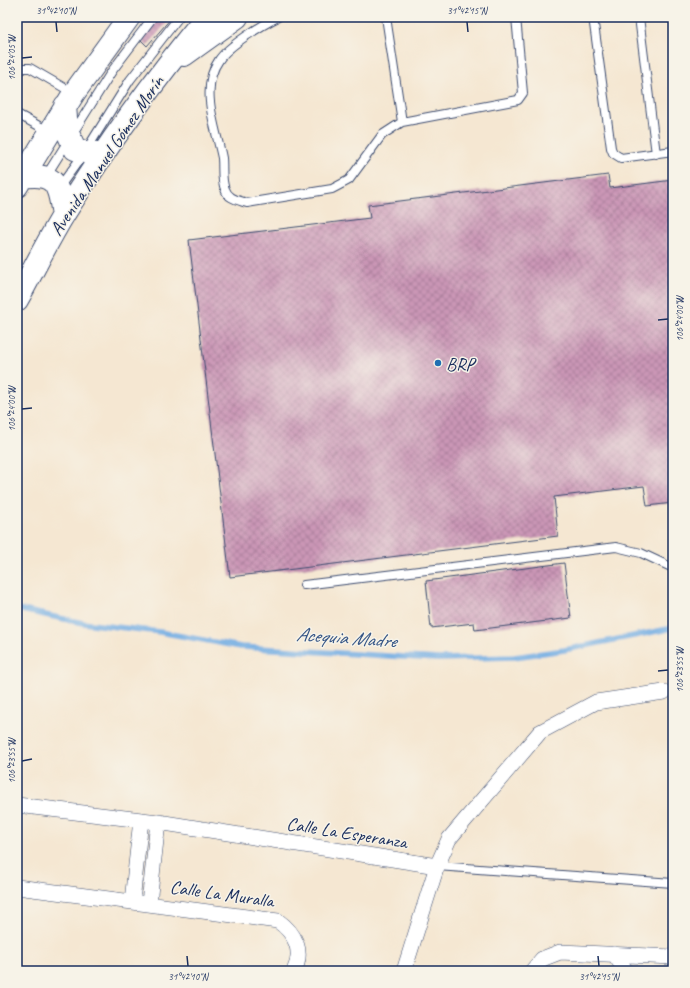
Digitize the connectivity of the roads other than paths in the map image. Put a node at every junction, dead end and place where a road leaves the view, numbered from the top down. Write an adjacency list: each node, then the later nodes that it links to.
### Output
1 (129, 17): 13 (main road, Avenida Manuel Gómez Morín)
2 (153, 17): 16 (lane)
3 (179, 17): 16 (lane)
4 (206, 17): 11 (main road, Avenida Manuel Gómez Morín)
5 (237, 17): 11 (main road)
6 (278, 17): 15 (lane)
7 (386, 17): 15 (lane)
8 (516, 17): 15 (lane)
9 (593, 17): 18 (lane)
10 (639, 17): 18 (lane)
11 (161, 72): 16 (main road, Avenida Manuel Gómez Morín)
12 (17, 74): 13 (lane)
13 (70, 100): 16 (main road, Avenida Manuel Gómez Morín)
14 (17, 114): 16 (lane)
15 (402, 122)
16 (77, 144): 19 (main road, Avenida Manuel Gómez Morín); 20 (lane); 20 (lane); 21 (main road, Avenida Manuel Gómez Morín)
17 (673, 151): 18 (lane)
18 (656, 154)
19 (19, 182): 20 (main road)
20 (52, 183): 21 (main road)
21 (63, 216): 22 (main road, Avenida Manuel Gómez Morín)
22 (17, 300)
23 (673, 568): 24 (lane)
24 (304, 584)
25 (664, 692): 29 (street)
26 (17, 806): 27 (street, Calle La Esperanza)
27 (141, 820): 28 (street, Calle La Esperanza); 32 (street)
28 (158, 822): 29 (street, Calle La Esperanza); 33 (street, Calle La Muralla)
29 (437, 866): 30 (lane, Calle La Esperanza); 36 (street)
30 (673, 884)
31 (17, 887): 32 (street, Calle La Muralla)
32 (132, 901): 33 (street, Calle La Muralla)
33 (149, 903): 37 (street, Calle La Muralla)
34 (614, 954): 35 (street); 38 (street); 39 (street)
35 (673, 957)
36 (409, 969)
37 (294, 971)
38 (532, 971)
39 (626, 971)

